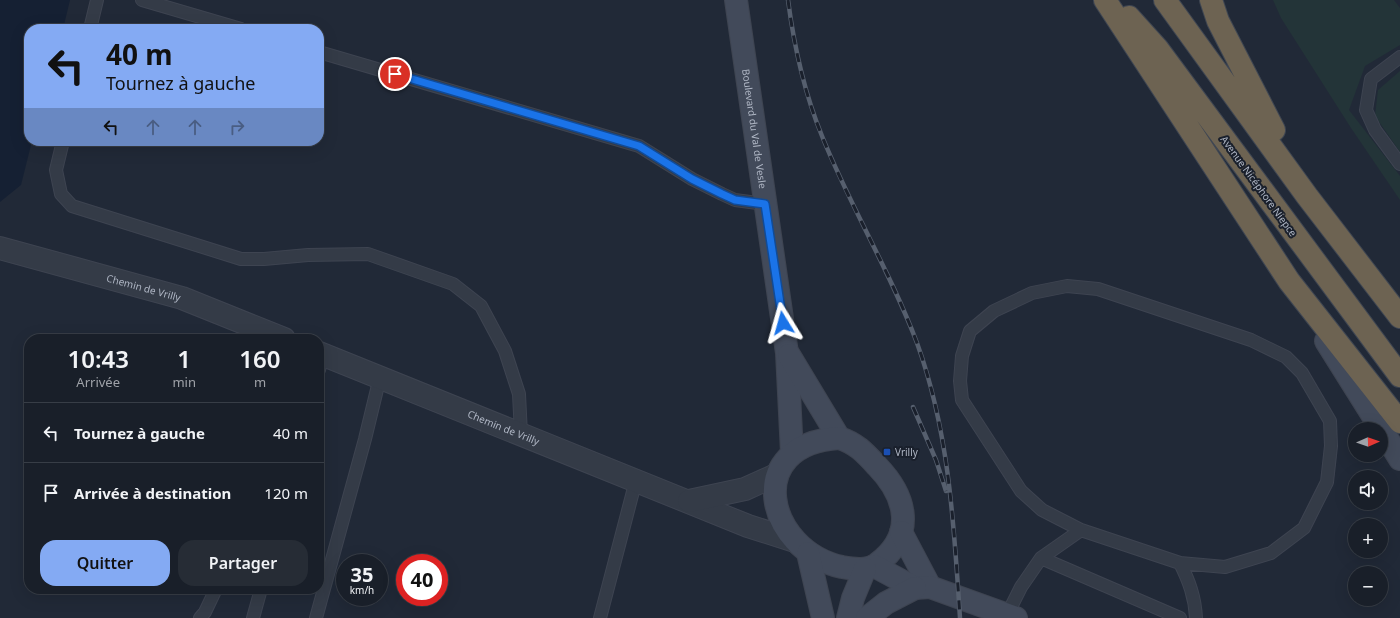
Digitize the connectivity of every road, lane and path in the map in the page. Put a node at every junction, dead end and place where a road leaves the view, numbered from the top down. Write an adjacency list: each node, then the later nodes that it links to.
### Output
1 (97, 0): 8 (lane)
2 (142, 0): 9 (lane)
3 (736, 0): 15 (street, Boulevard du Val de Vesle)
4 (1105, 0): 17 (highway)
5 (1113, 0): 22 (highway, Avenue Nicéphore Niepce)
6 (1164, 0): 14 (highway)
7 (1211, 0): 14 (highway)
8 (91, 24)
9 (224, 24)
10 (324, 53): 15 (lane)
11 (1400, 57): 13 (lane)
12 (62, 146): 25 (lane)
13 (1400, 164)
14 (1307, 196): 18 (highway)
15 (765, 204): 20 (street, Boulevard du Val de Vesle)
16 (0, 248): 19 (street, Chemin de Vrilly)
17 (1289, 282): 24 (highway); 28 (street)
18 (1400, 317)
19 (272, 334)
20 (787, 353): 26 (street, Boulevard du Val de Vesle); 27 (street, Boulevard du Val de Vesle)
21 (324, 360): 23 (street, Chemin de Vrilly)
22 (1400, 376)
23 (380, 377): 25 (street, Chemin de Vrilly); 39 (lane)
24 (1400, 422)
25 (521, 434): 30 (street, Chemin de Vrilly)
26 (839, 438): 27 (street); 33 (street)
27 (792, 453): 29 (street)
28 (1400, 459)
29 (776, 475): 31 (street); 34 (street)
30 (636, 480): 31 (street, Chemin de Vrilly); 47 (lane)
31 (689, 501): 34 (street, Chemin de Vrilly)
32 (1081, 530): 35 (lane); 36 (lane); 36 (lane)
33 (901, 532): 37 (street); 38 (street)
34 (801, 547): 37 (street); 48 (street)
35 (1041, 558): 43 (lane); 51 (lane)
36 (1180, 563): 52 (lane)
37 (870, 568): 38 (street); 49 (street)
38 (922, 587): 43 (street); 50 (street)
39 (324, 589)
40 (213, 594): 44 (lane)
41 (260, 594): 45 (lane)
42 (323, 594): 46 (lane)
43 (1012, 616)
44 (200, 618)
45 (253, 618)
46 (316, 618)
47 (600, 618)
48 (823, 618)
49 (848, 618)
50 (867, 618)
51 (1180, 618)
52 (1196, 618)

